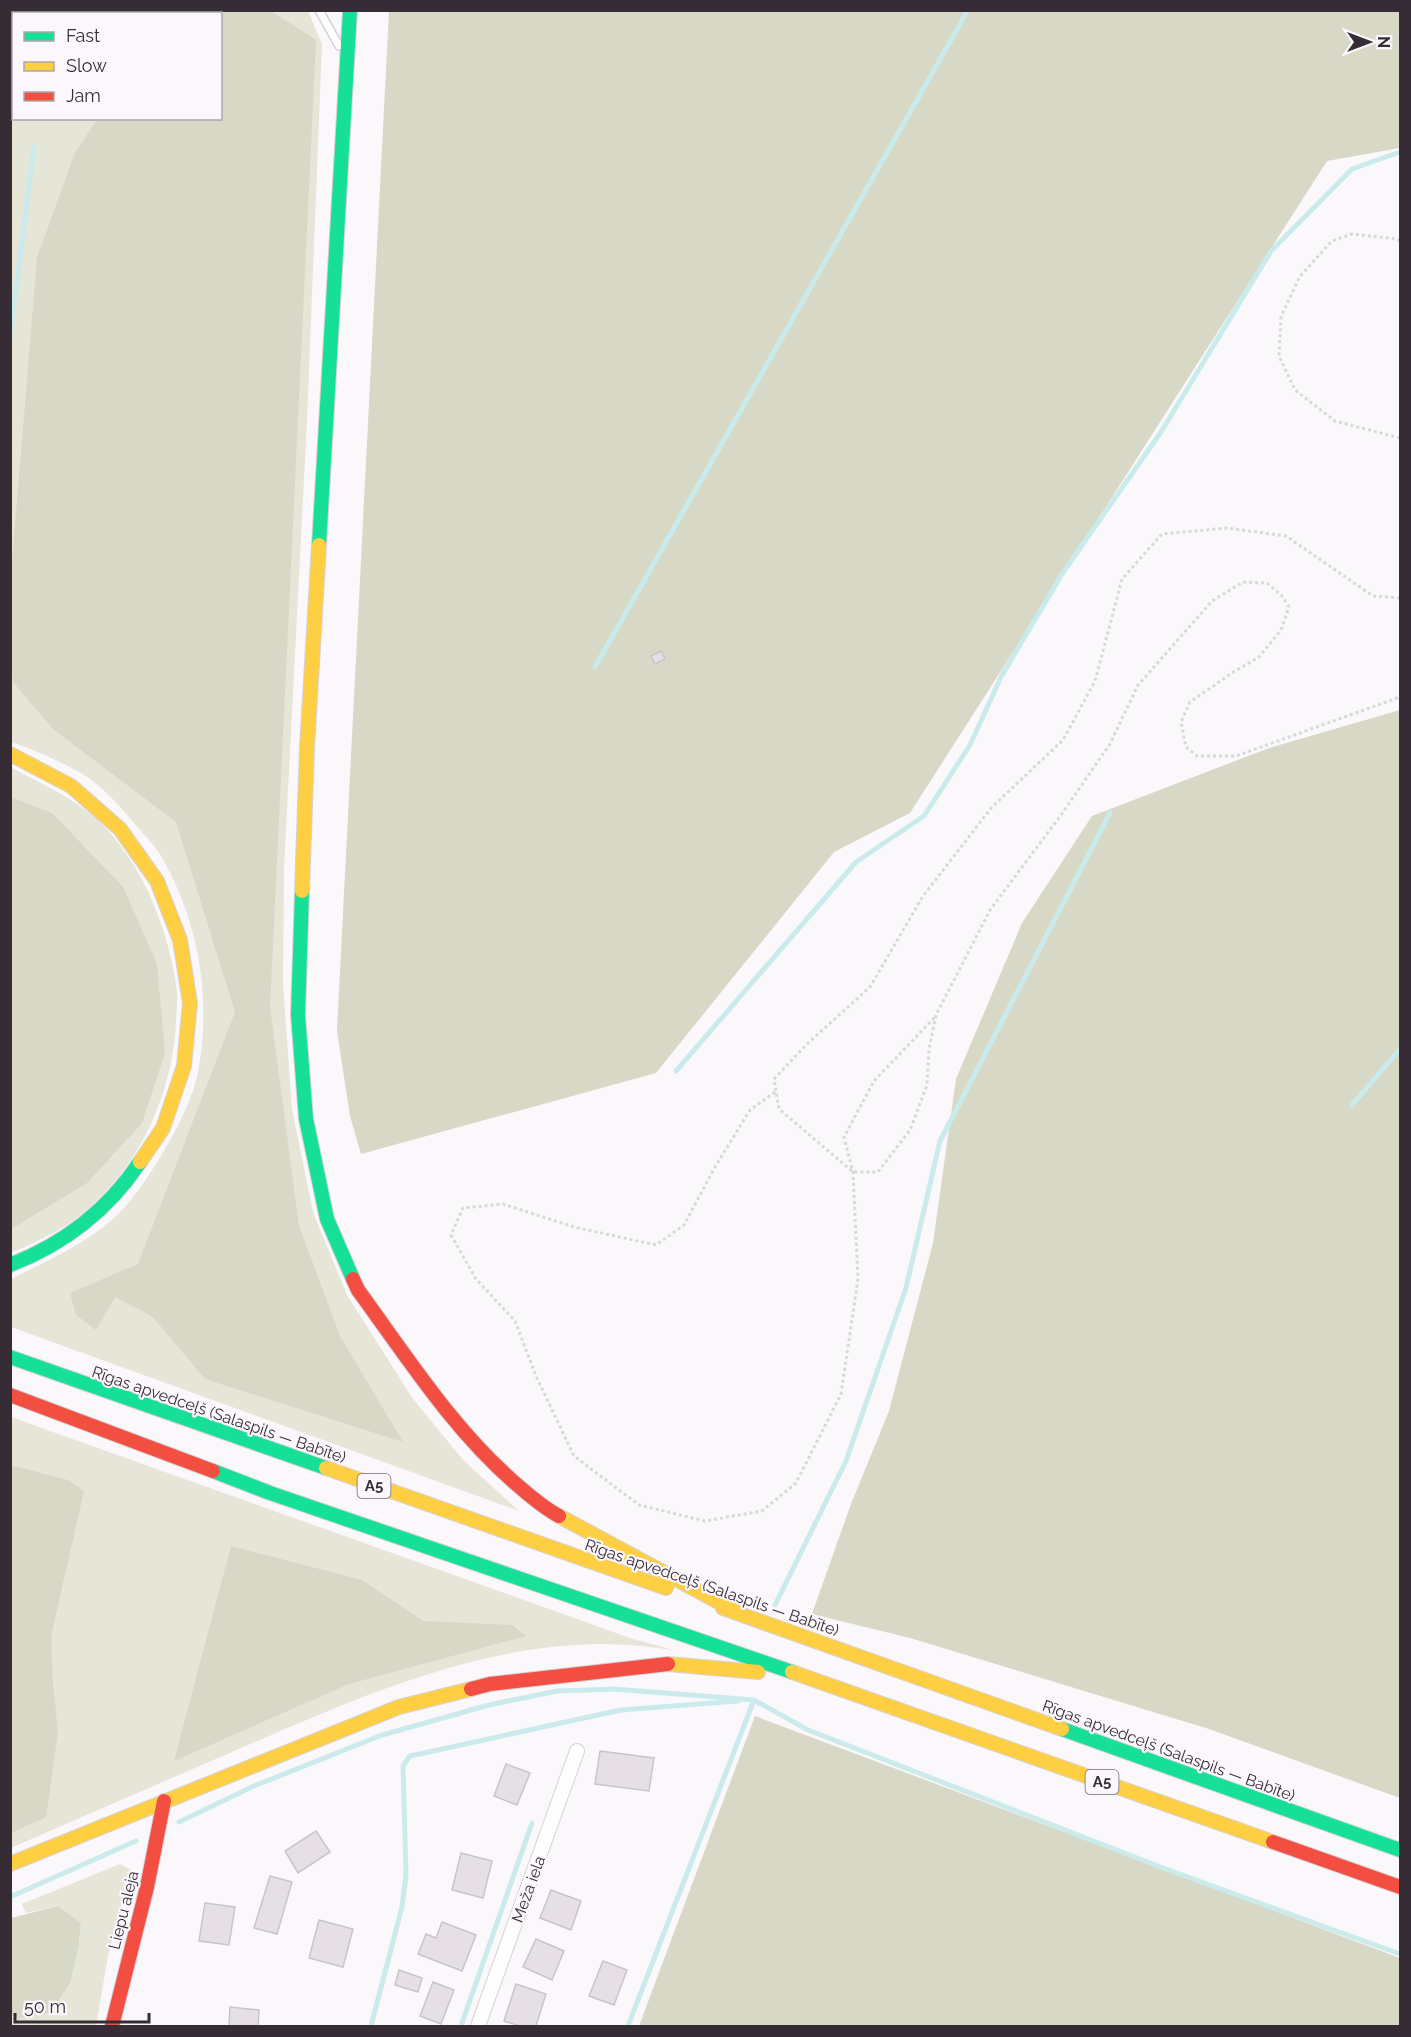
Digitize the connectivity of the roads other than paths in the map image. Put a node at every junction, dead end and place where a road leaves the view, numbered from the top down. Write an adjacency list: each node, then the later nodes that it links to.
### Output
1 (319, 10): 3 (lane)
2 (350, 10): 3 (main road)
3 (347, 58): 8 (main road)
4 (10, 754): 5 (main road)
5 (10, 1265)
6 (10, 1357): 8 (main road, Rīgas apvedceļš (Salaspils — Babīte) / A5)
7 (10, 1395): 9 (main road, A5)
8 (739, 1613): 12 (main road, Rīgas apvedceļš (Salaspils — Babīte) / A5)
9 (817, 1681): 11 (main road); 14 (main road, A5)
10 (577, 1751): 16 (street, Meža iela)
11 (164, 1801): 13 (main road); 15 (main road, Liepu aleja)
12 (1401, 1850)
13 (10, 1864)
14 (1401, 1887)
15 (112, 2026)
16 (478, 2026)

